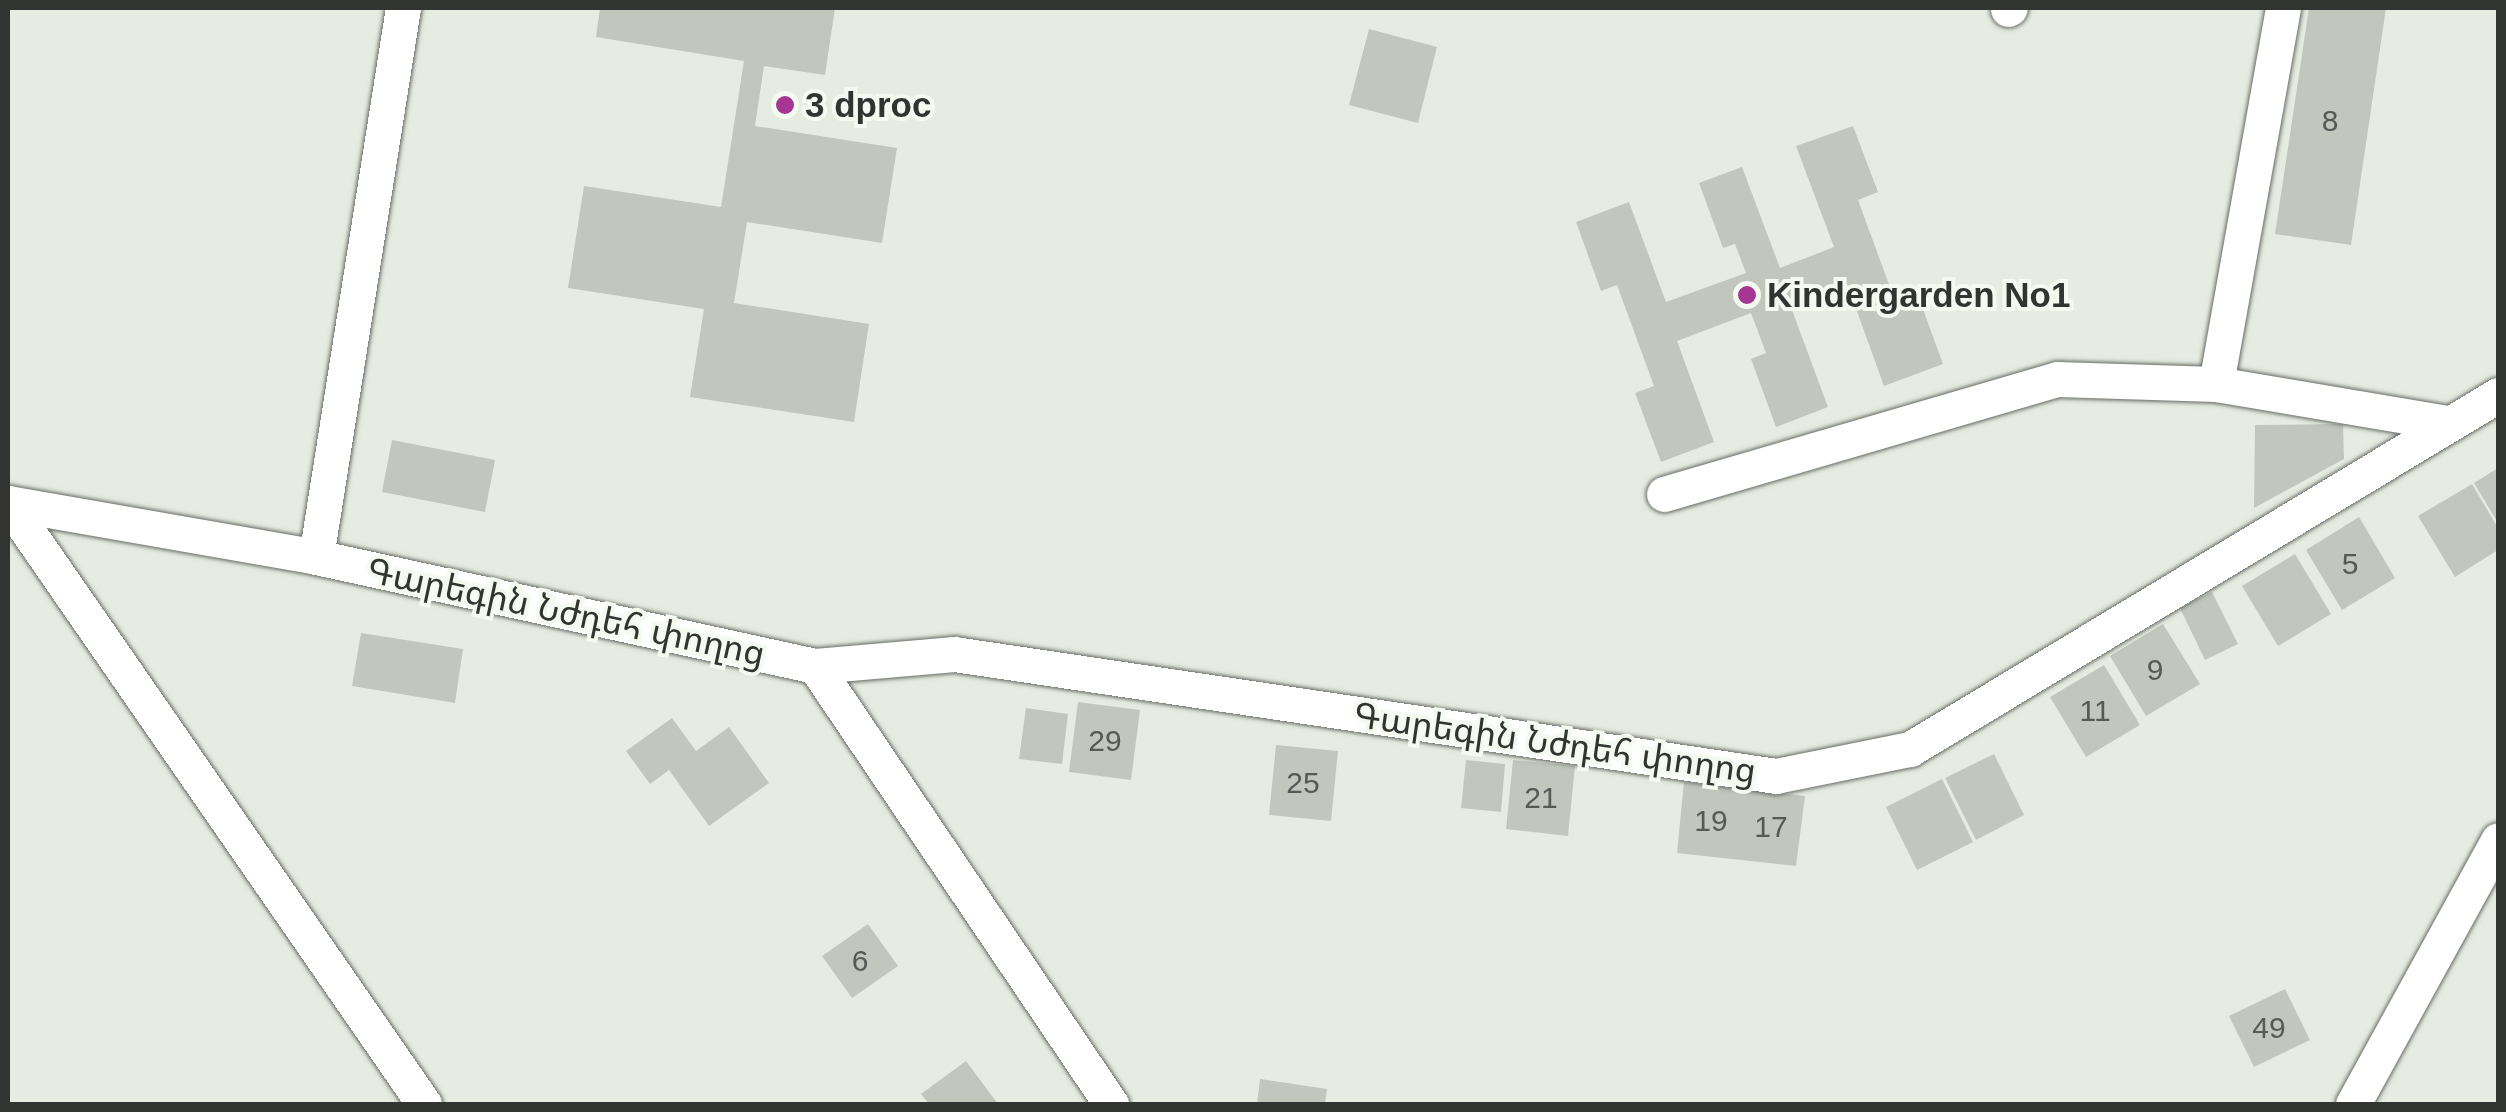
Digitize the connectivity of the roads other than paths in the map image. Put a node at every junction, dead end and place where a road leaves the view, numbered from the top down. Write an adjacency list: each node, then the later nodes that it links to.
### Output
1 (404, 8): 8 (street)
2 (2284, 8): 3 (street)
3 (2216, 384): 5 (street); 6 (street)
4 (2498, 396): 5 (street, Գարեգին Նժդեհ փողոց)
5 (2446, 423): 9 (street, Գարեգին Նժդեհ փողոց)
6 (1664, 494)
7 (8, 503): 8 (street, Գարեգին Նժդեհ փողոց); 11 (street)
8 (316, 557): 9 (street, Գարեգին Նժդեհ փողոց)
9 (815, 666): 12 (street, Գարեգին Նժդեհ փողոց)
10 (2498, 840): 13 (street)
11 (424, 1104)
12 (1111, 1104)
13 (2352, 1104)

